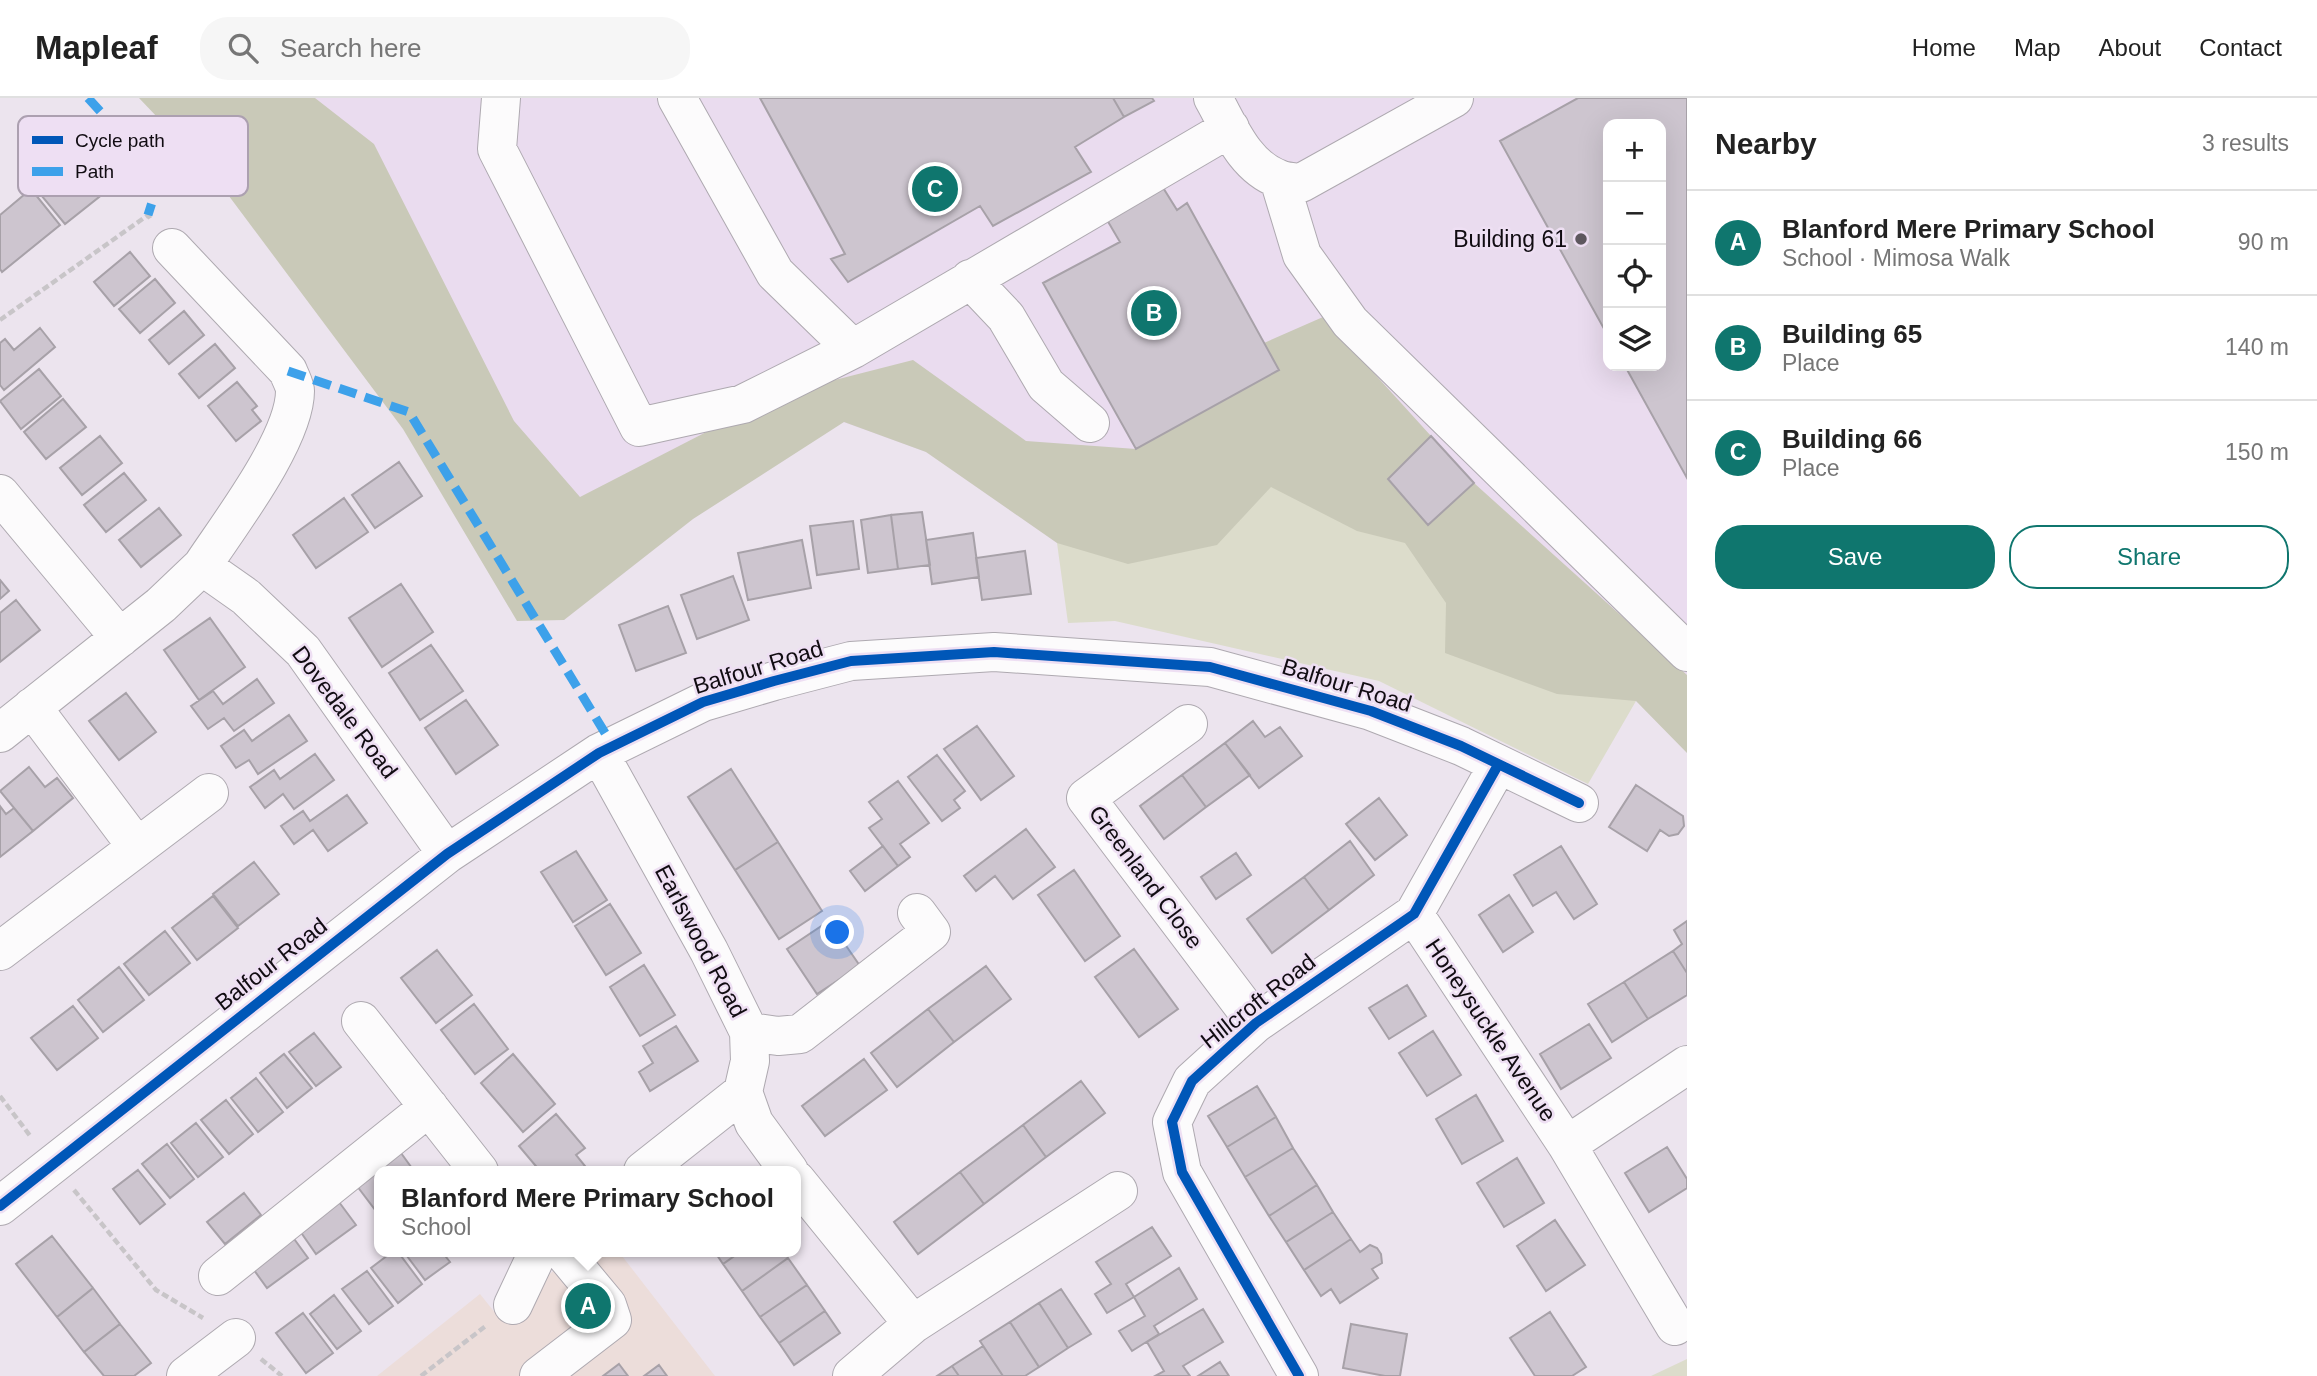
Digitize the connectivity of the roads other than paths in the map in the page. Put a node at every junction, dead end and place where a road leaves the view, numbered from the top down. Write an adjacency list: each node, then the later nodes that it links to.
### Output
1 (501, 98): 8 (street)
2 (677, 98): 8 (street)
3 (1454, 98): 5 (street)
4 (1221, 113): 5 (street); 7 (street)
5 (1279, 180): 13 (street)
6 (172, 248): 11 (street)
7 (970, 279): 8 (street); 9 (street)
8 (853, 349)
9 (1090, 423)
10 (0, 494): 12 (street)
11 (202, 566): 12 (street); 22 (street, Dovedale Road)
12 (120, 638): 14 (street)
13 (1687, 652)
14 (32, 707): 16 (street); 21 (street)
15 (1188, 724): 27 (street, Greenland Close)
16 (0, 733)
17 (599, 752): 18 (street, Balfour Road); 22 (street, Balfour Road); 28 (street, Earlswood Road)
18 (1498, 765): 20 (street, Balfour Road); 24 (street, Hillcroft Road)
19 (209, 793): 21 (street)
20 (1579, 803)
21 (137, 847): 25 (street)
22 (447, 854): 38 (street, Balfour Road)
23 (917, 913): 28 (street)
24 (1414, 914): 27 (street, Hillcroft Road); 32 (street, Honeysuckle Avenue)
25 (0, 951)
26 (361, 1021): 31 (street)
27 (1256, 1023): 49 (street, Hillcroft Road)
28 (749, 1032): 30 (street, Earlswood Road)
29 (1687, 1065): 32 (street, Honeysuckle Avenue)
30 (743, 1092): 34 (street); 35 (street)
31 (429, 1107): 33 (street); 41 (street)
32 (1567, 1145): 44 (street, Honeysuckle Avenue)
33 (476, 1166)
34 (649, 1166)
35 (785, 1166)
36 (801, 1186): 43 (street)
37 (1118, 1191): 43 (street)
38 (0, 1206)
39 (536, 1257): 42 (street)
40 (567, 1257): 47 (street)
41 (218, 1276)
42 (513, 1305)
43 (913, 1324): 48 (street)
44 (1675, 1326)
45 (236, 1338): 46 (street)
46 (186, 1376)
47 (539, 1376)
48 (852, 1376)
49 (1299, 1376)

